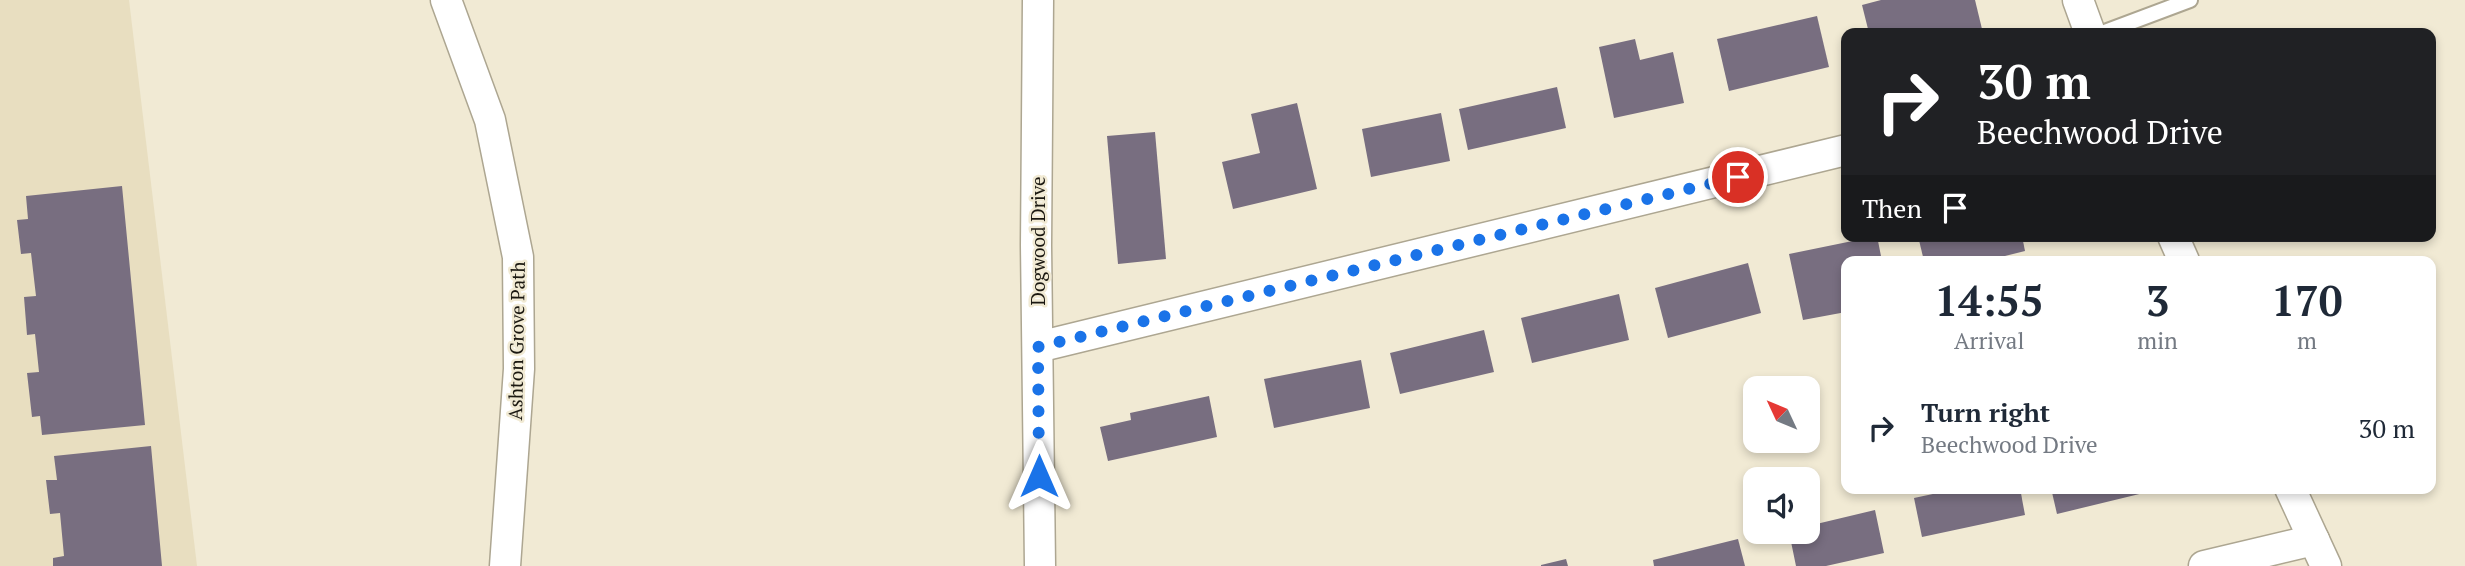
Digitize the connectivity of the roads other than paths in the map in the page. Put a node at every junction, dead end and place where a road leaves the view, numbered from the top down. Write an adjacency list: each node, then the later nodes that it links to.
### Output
1 (446, 0): 11 (street, Ashton Grove Path)
2 (1038, 0): 8 (street, Dogwood Drive)
3 (2078, 0): 5 (street)
4 (2190, 0): 6 (lane)
5 (2088, 28)
6 (2115, 28)
7 (1841, 151): 8 (street)
8 (1038, 347): 12 (street, Dogwood Drive)
9 (2293, 494): 10 (street)
10 (2320, 553): 13 (street)
11 (505, 566)
12 (1040, 566)
13 (2204, 566)

